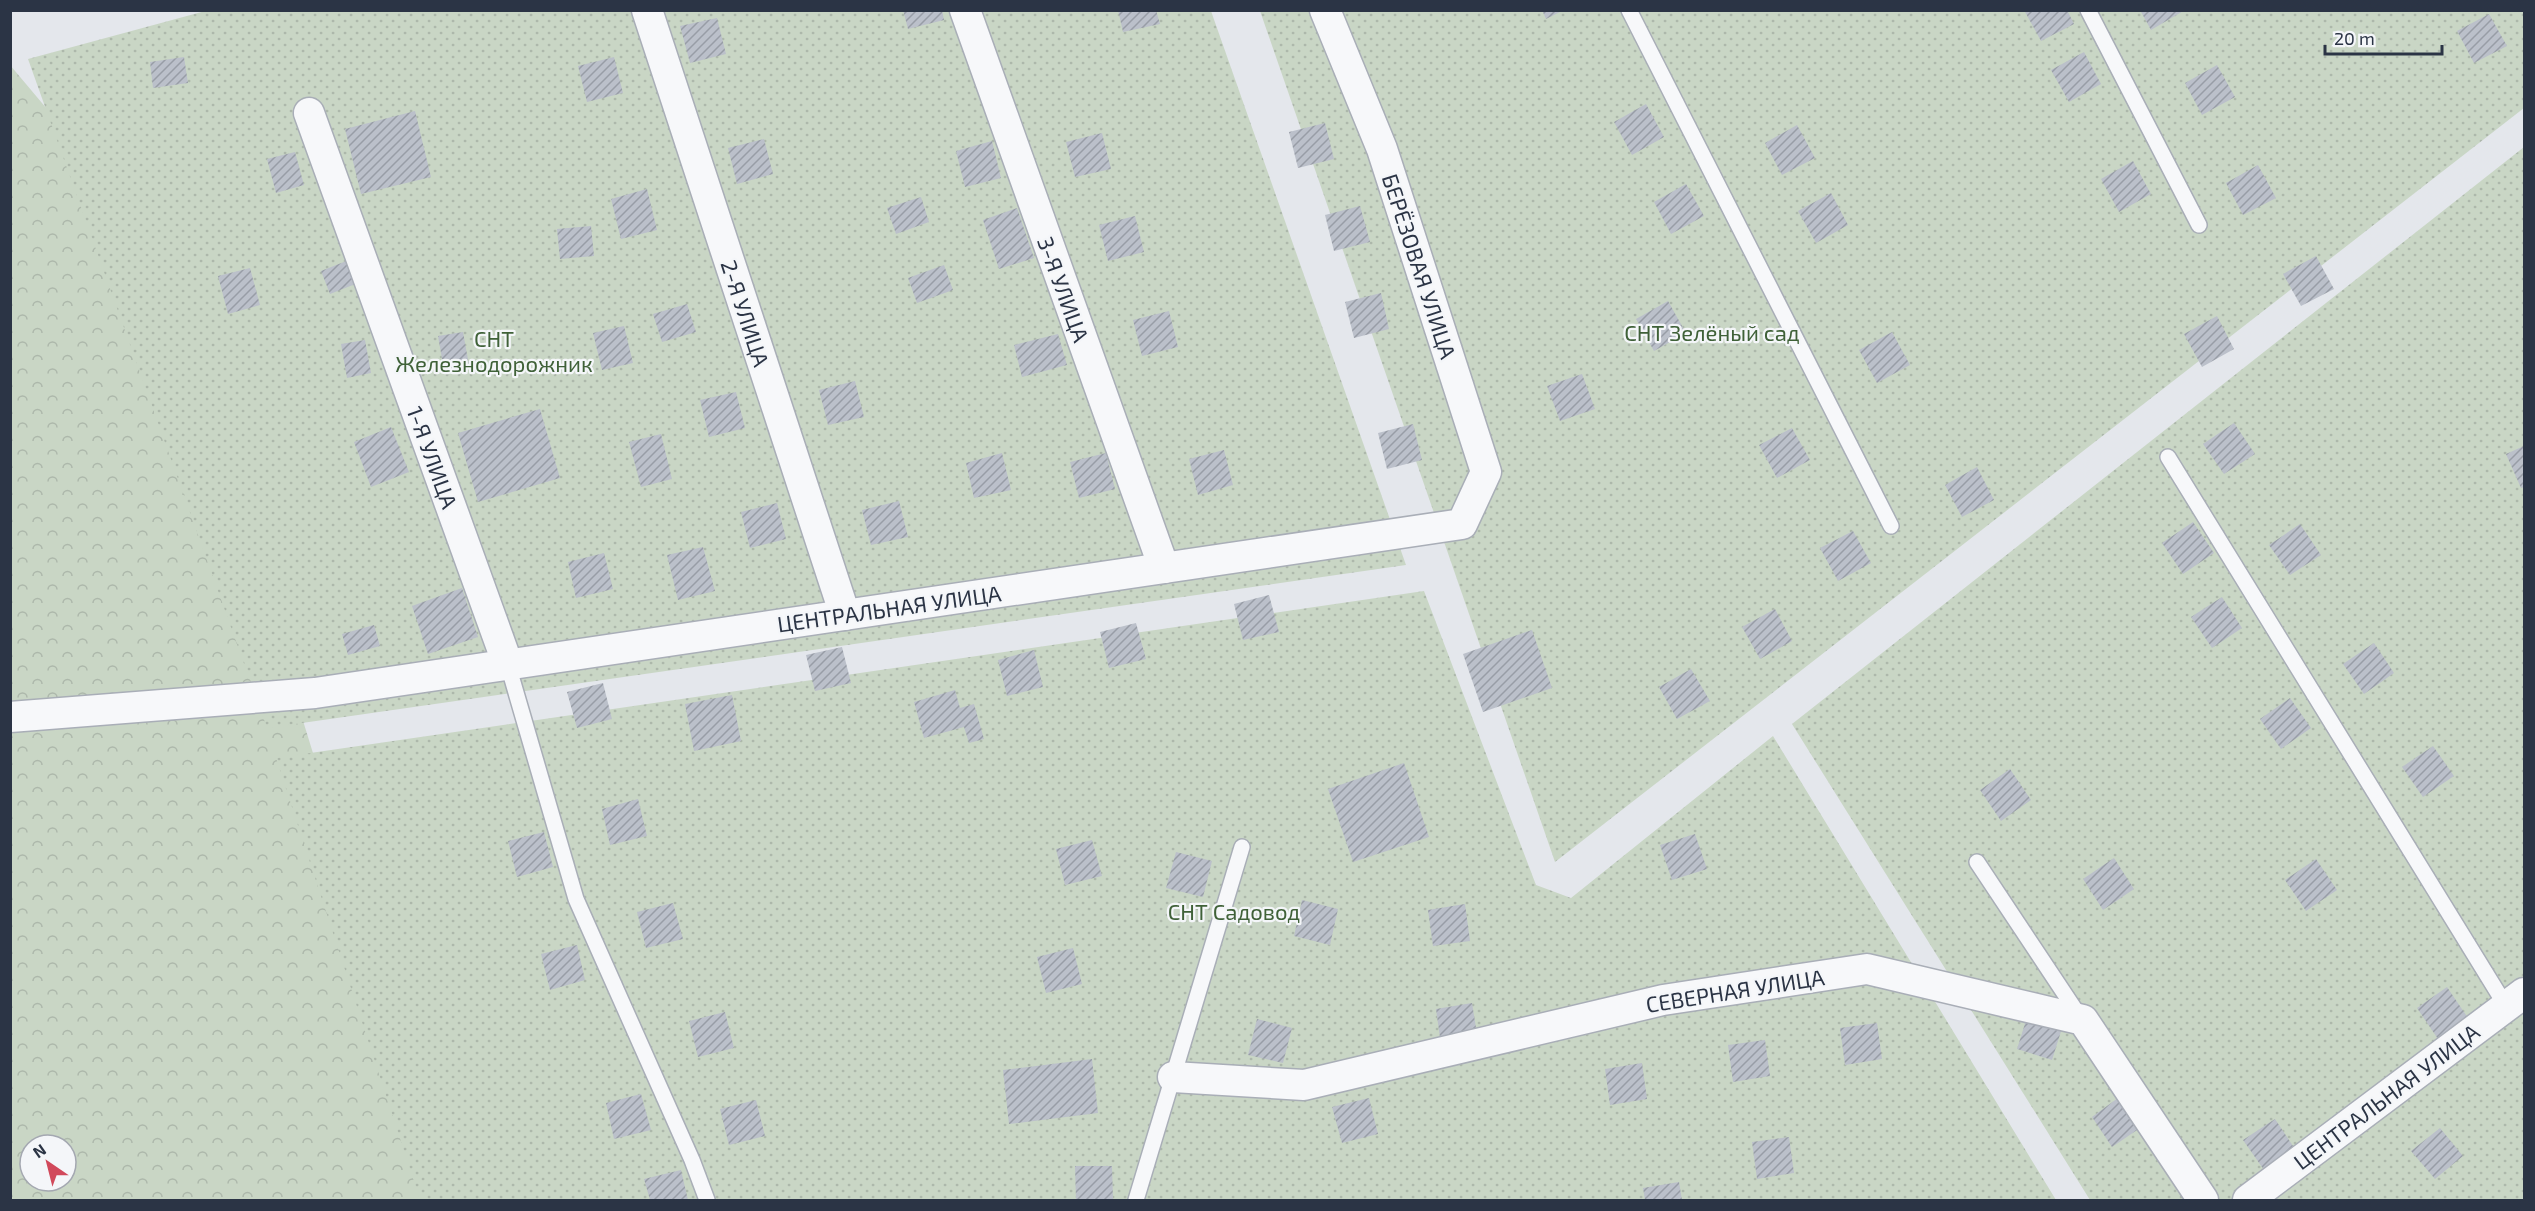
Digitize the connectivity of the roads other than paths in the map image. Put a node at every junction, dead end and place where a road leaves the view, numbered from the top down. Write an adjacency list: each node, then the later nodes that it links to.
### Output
1 (647, 10): 12 (street, 2-Я УЛИЦА)
2 (965, 10): 11 (street, 3-Я УЛИЦА)
3 (1325, 10): 9 (street, БЕРЁЗОВАЯ УЛИЦА)
4 (1629, 10): 10 (lane)
5 (2088, 10): 7 (lane)
6 (309, 113): 13 (street, 1-Я УЛИЦА)
7 (2199, 225)
8 (2168, 457): 17 (lane)
9 (1462, 524): 11 (street, ЦЕНТРАЛЬНАЯ УЛИЦА)
10 (1891, 526)
11 (1164, 568): 12 (street, ЦЕНТРАЛЬНАЯ УЛИЦА)
12 (844, 615): 13 (street, ЦЕНТРАЛЬНАЯ УЛИЦА)
13 (508, 664): 14 (street, ЦЕНТРАЛЬНАЯ УЛИЦА); 20 (lane)
14 (10, 717)
15 (1242, 847): 19 (lane)
16 (1977, 862): 18 (lane)
17 (2515, 1000): 23 (street, ЦЕНТРАЛЬНАЯ УЛИЦА)
18 (2083, 1020): 19 (street, СЕВЕРНАЯ УЛИЦА); 22 (street)
19 (1173, 1077): 21 (lane)
20 (707, 1200)
21 (1136, 1200)
22 (2203, 1200)
23 (2248, 1200)

